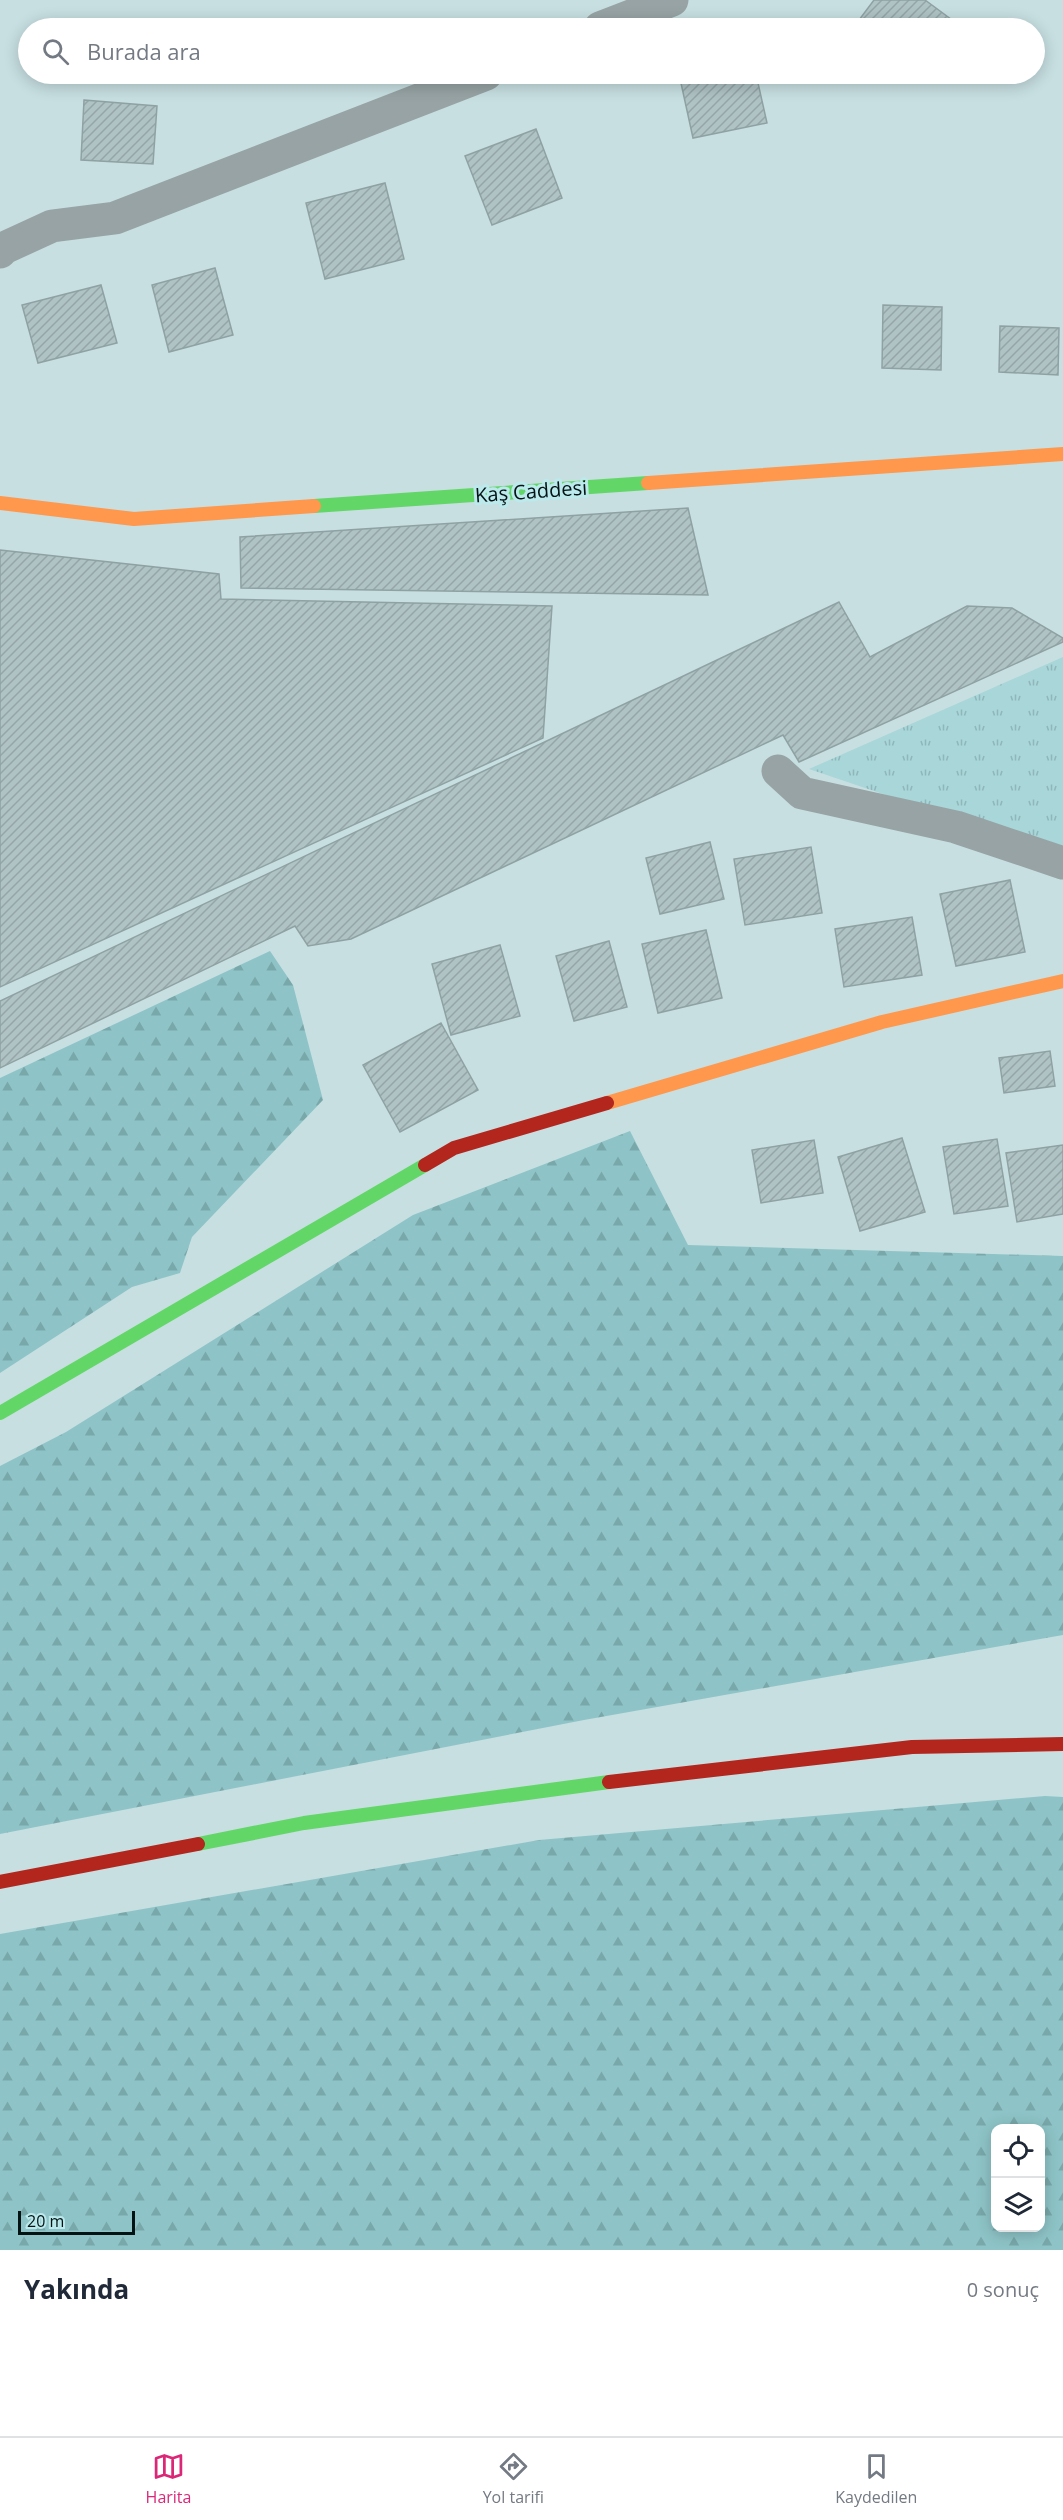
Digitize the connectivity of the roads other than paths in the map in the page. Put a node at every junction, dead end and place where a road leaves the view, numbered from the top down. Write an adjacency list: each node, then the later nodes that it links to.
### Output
1 (672, 0): 2 (street)
2 (626, 18)
3 (460, 84): 4 (street)
4 (0, 252)
5 (1063, 454): 6 (main road, Kaş Caddesi)
6 (0, 503)
7 (778, 771): 8 (street)
8 (1063, 863)
9 (1063, 981): 10 (main road)
10 (0, 1413)
11 (1063, 1744): 12 (main road)
12 (0, 1882)

